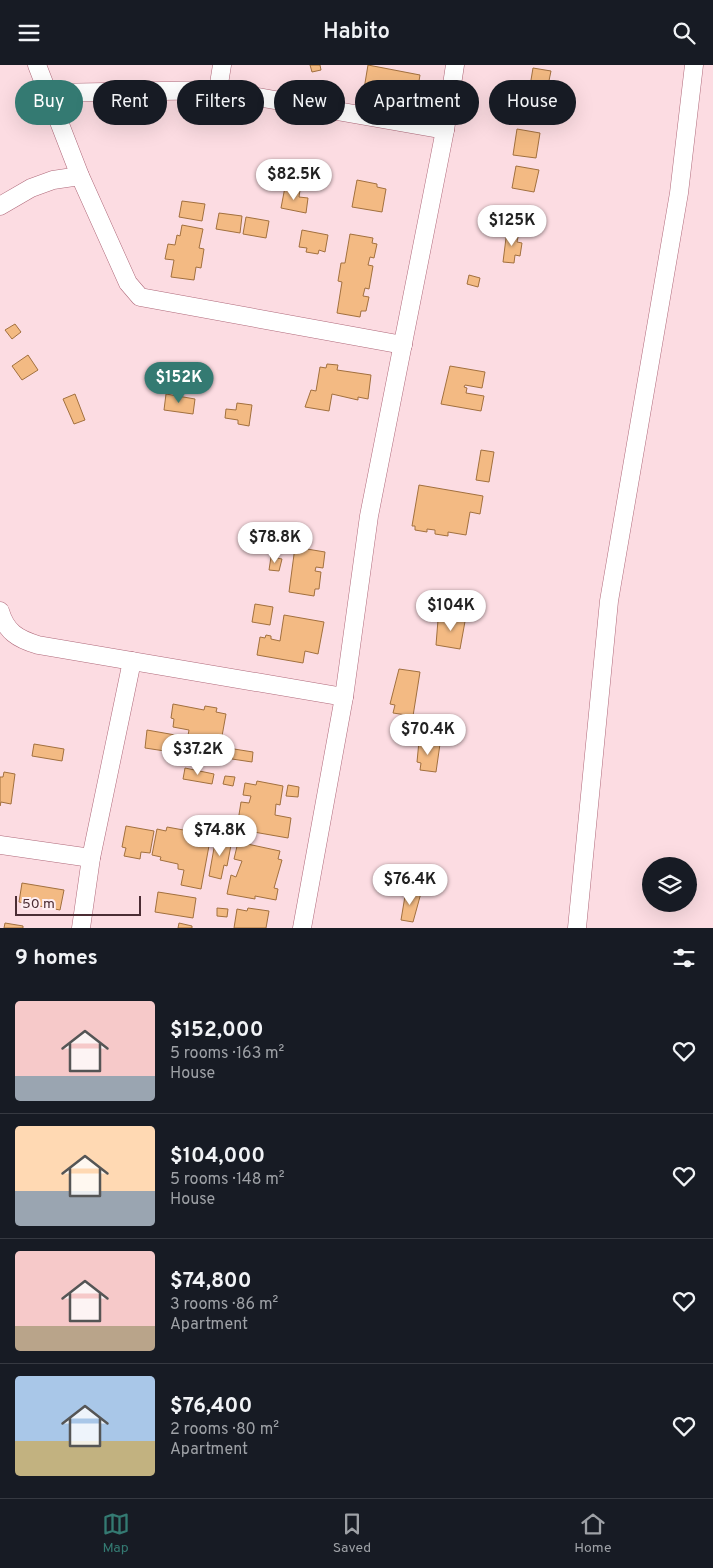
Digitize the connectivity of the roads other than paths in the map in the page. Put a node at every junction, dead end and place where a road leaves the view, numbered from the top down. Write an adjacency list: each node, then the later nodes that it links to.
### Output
1 (37, 65): 5 (street)
2 (222, 65): 6 (street)
3 (455, 65): 11 (street)
4 (694, 65): 22 (street)
5 (43, 80)
6 (220, 80)
7 (177, 91): 8 (street)
8 (83, 92)
9 (264, 98): 11 (street)
10 (61, 125): 12 (street)
11 (445, 130): 14 (street)
12 (80, 176): 13 (street); 14 (street)
13 (0, 206)
14 (403, 345): 17 (street)
15 (0, 611): 16 (street)
16 (132, 661): 17 (street); 19 (street)
17 (344, 697): 21 (street)
18 (0, 845): 19 (street)
19 (91, 858): 20 (street)
20 (81, 928)
21 (302, 928)
22 (577, 928)

